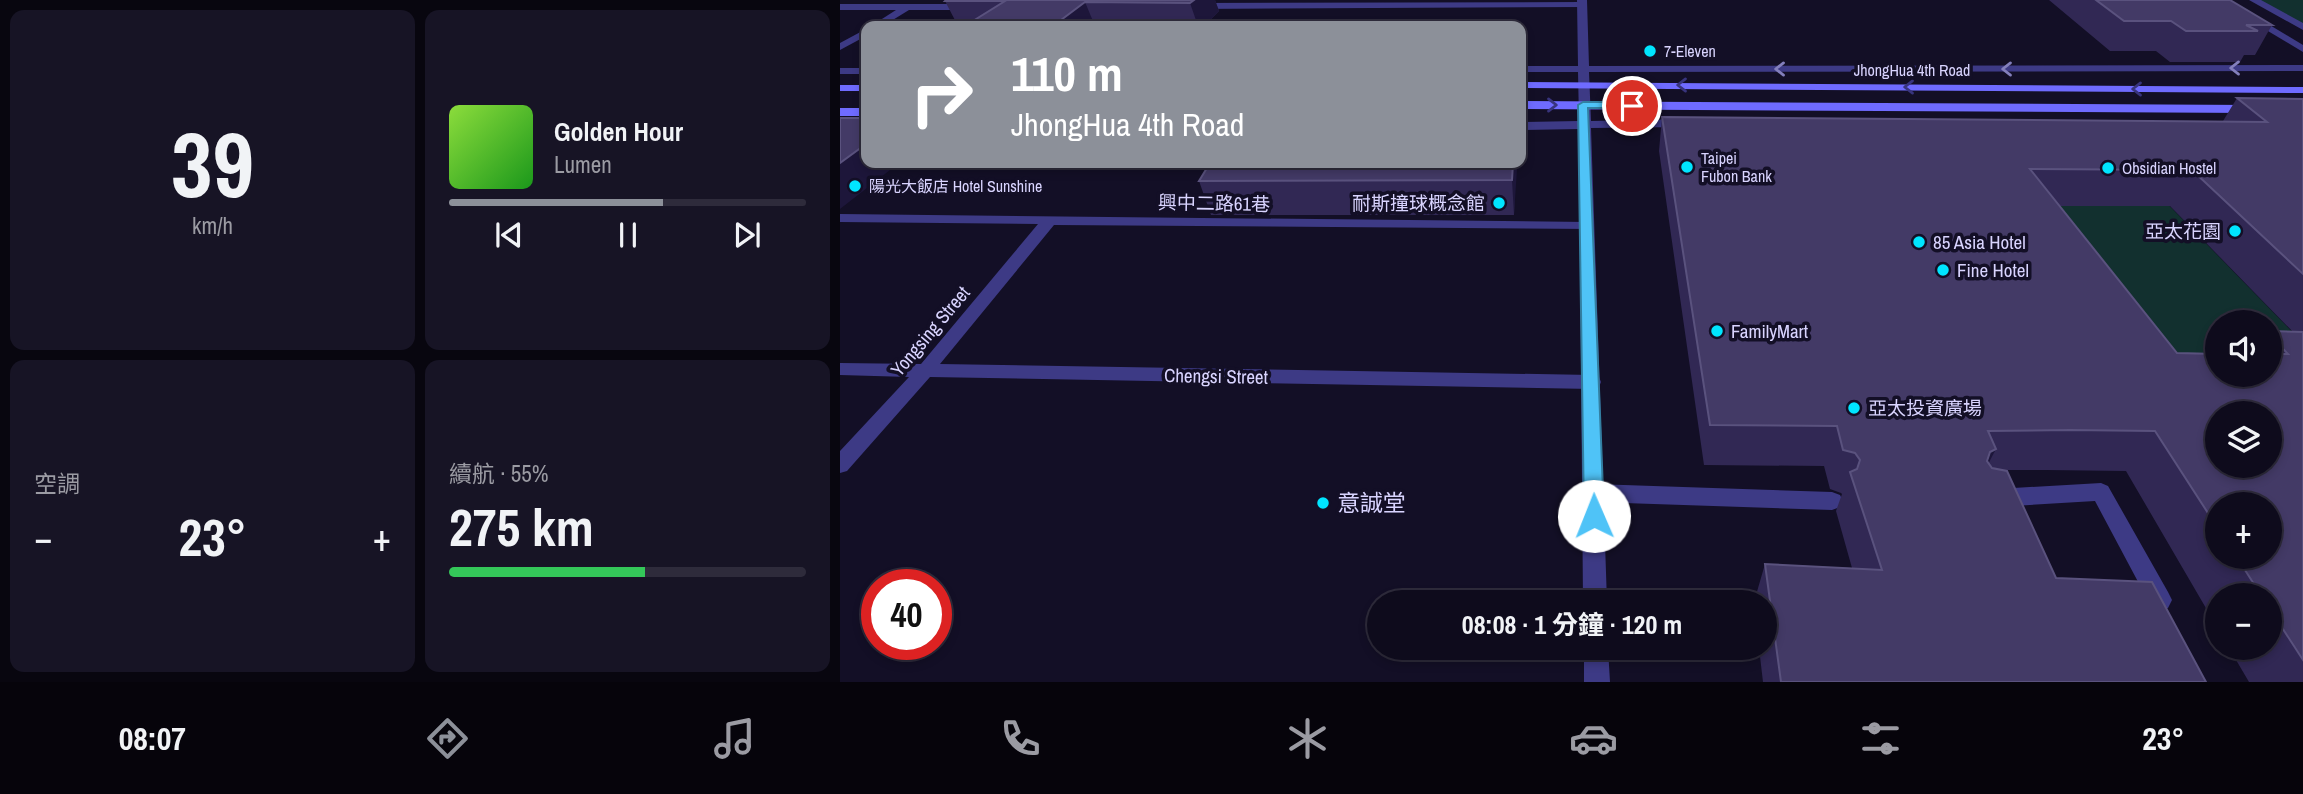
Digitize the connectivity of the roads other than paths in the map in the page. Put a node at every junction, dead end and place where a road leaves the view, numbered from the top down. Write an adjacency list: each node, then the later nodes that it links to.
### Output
1 (920, 0): 7 (street)
2 (2221, 0): 13 (street)
3 (2253, 0): 10 (street)
4 (1582, 3): 5 (street); 16 (street)
5 (1181, 6)
6 (840, 7): 7 (street)
7 (908, 7): 8 (street); 9 (street)
8 (976, 7)
9 (884, 21)
10 (2303, 27)
11 (861, 35): 12 (street)
12 (840, 47)
13 (2303, 49)
14 (2303, 68): 16 (street, JhongHua 4th Road, one-way to 16)
15 (1526, 69): 16 (street, JhongHua 4th Road)
16 (1583, 70): 20 (street)
17 (840, 71): 18 (street)
18 (861, 71)
19 (1526, 85): 20 (main road, JhongHua 4th Road)
20 (1583, 85): 23 (main road, JhongHua 4th Road, one-way to 20); 25 (street)
21 (840, 88): 22 (main road)
22 (861, 88)
23 (2303, 90)
24 (1526, 105): 25 (main road, JhongHua 4th Road, one-way to 25)
25 (1583, 105): 26 (main road, JhongHua 4th Road); 31 (street)
26 (2262, 109)
27 (840, 112): 28 (main road)
28 (861, 112)
29 (1694, 123): 31 (street)
30 (1526, 126): 31 (street)
31 (1583, 126): 34 (street)
32 (840, 218): 33 (street, 興中二路61巷)
33 (1048, 221): 34 (street, 興中二路61巷); 36 (street, Yongsing Street)
34 (1587, 226): 37 (street)
35 (840, 369): 36 (street, Chengsi Street)
36 (925, 371): 37 (street, Chengsi Street); 38 (street, Yongsing Street)
37 (1592, 382): 39 (street)
38 (840, 465)
39 (1594, 493): 41 (street); 42 (street)
40 (1979, 499): 43 (street)
41 (1832, 500)
42 (1595, 590)
43 (2172, 623)
44 (1596, 660): 45 (street)
45 (1597, 682)

